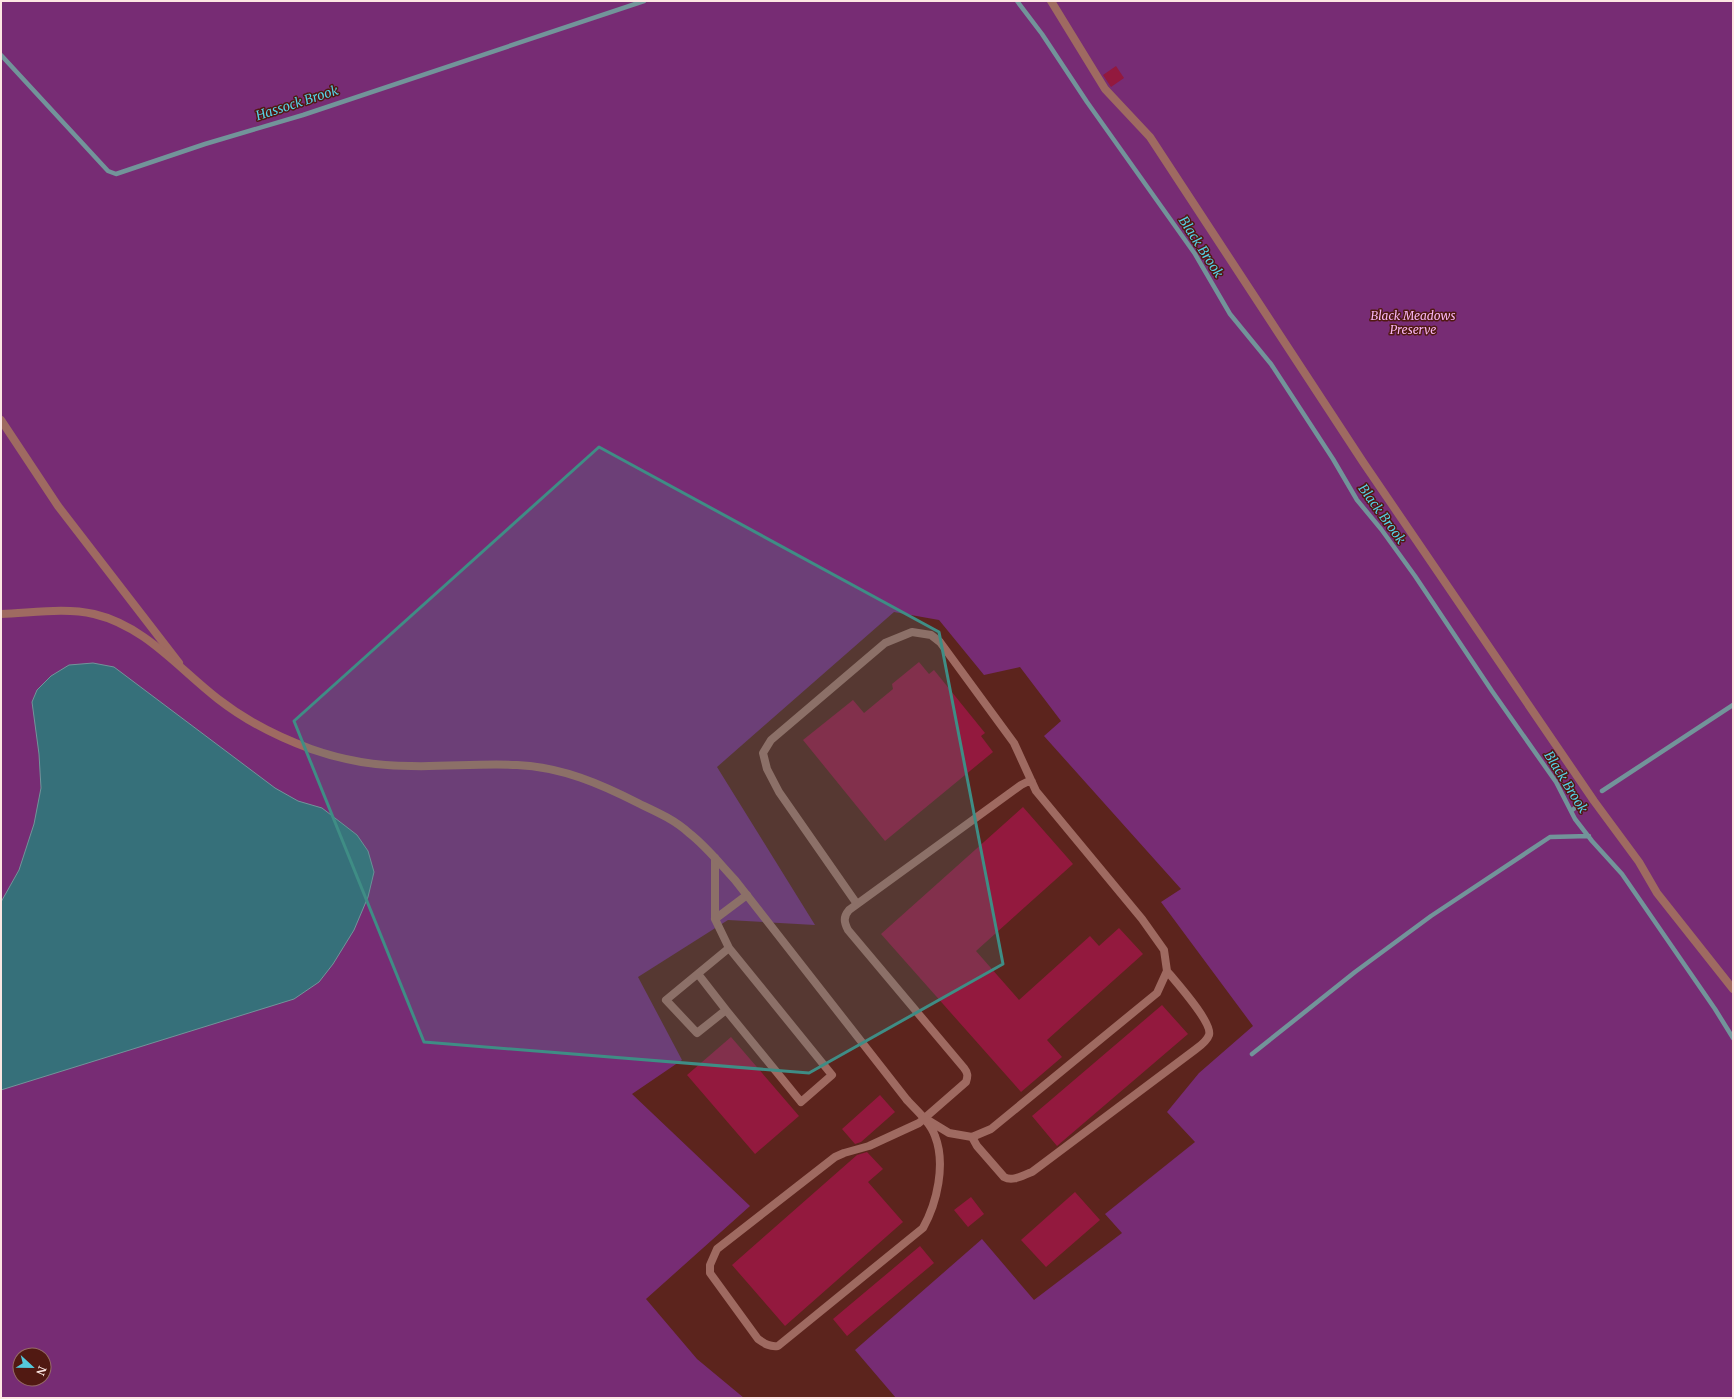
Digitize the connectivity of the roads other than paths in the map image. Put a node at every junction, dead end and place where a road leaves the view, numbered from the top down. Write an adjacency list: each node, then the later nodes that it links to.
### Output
1 (1051, 1): 13 (street)
2 (1, 420): 4 (street)
3 (1, 614): 4 (street)
4 (186, 672): 6 (street)
5 (1032, 782): 8 (street); 8 (street); 11 (street)
6 (715, 858): 7 (street); 9 (street)
7 (747, 895): 9 (street); 15 (street)
8 (857, 904): 15 (street)
9 (716, 919): 10 (street)
10 (729, 948): 12 (street); 14 (street)
11 (1167, 971): 16 (street); 16 (street)
12 (698, 974): 14 (street); 14 (street)
13 (1733, 989)
14 (726, 1010)
15 (925, 1119): 15 (street); 16 (street)
16 (972, 1137)

